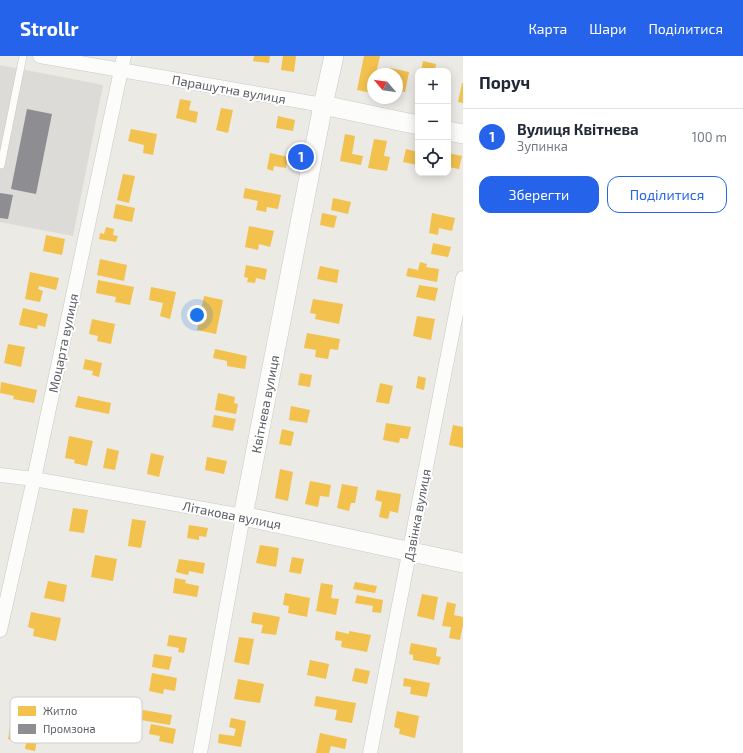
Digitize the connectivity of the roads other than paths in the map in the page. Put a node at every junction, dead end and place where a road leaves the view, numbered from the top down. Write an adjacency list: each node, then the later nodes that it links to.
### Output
1 (23, 56): 10 (lane)
2 (40, 56): 5 (street, Парашутна вулиця)
3 (124, 56): 5 (street, Моцарта вулиця)
4 (334, 56): 6 (main road, Квітнева вулиця)
5 (121, 70): 6 (street, Парашутна вулиця); 13 (street, Моцарта вулиця)
6 (323, 105): 7 (main road, Парашутна вулиця); 14 (main road, Квітнева вулиця)
7 (415, 124)
8 (451, 132): 9 (main road)
9 (463, 134)
10 (1, 165)
11 (463, 278): 15 (street, Дзвінка вулиця)
12 (0, 475): 13 (street, Літакова вулиця)
13 (34, 479): 14 (street, Літакова вулиця); 17 (street, Моцарта вулиця)
14 (244, 516): 15 (main road, Літакова вулиця); 18 (street, Квітнева вулиця)
15 (410, 551): 16 (main road, Літакова вулиця); 19 (street, Дзвінка вулиця)
16 (463, 563)
17 (0, 630)
18 (200, 753)
19 (370, 753)

